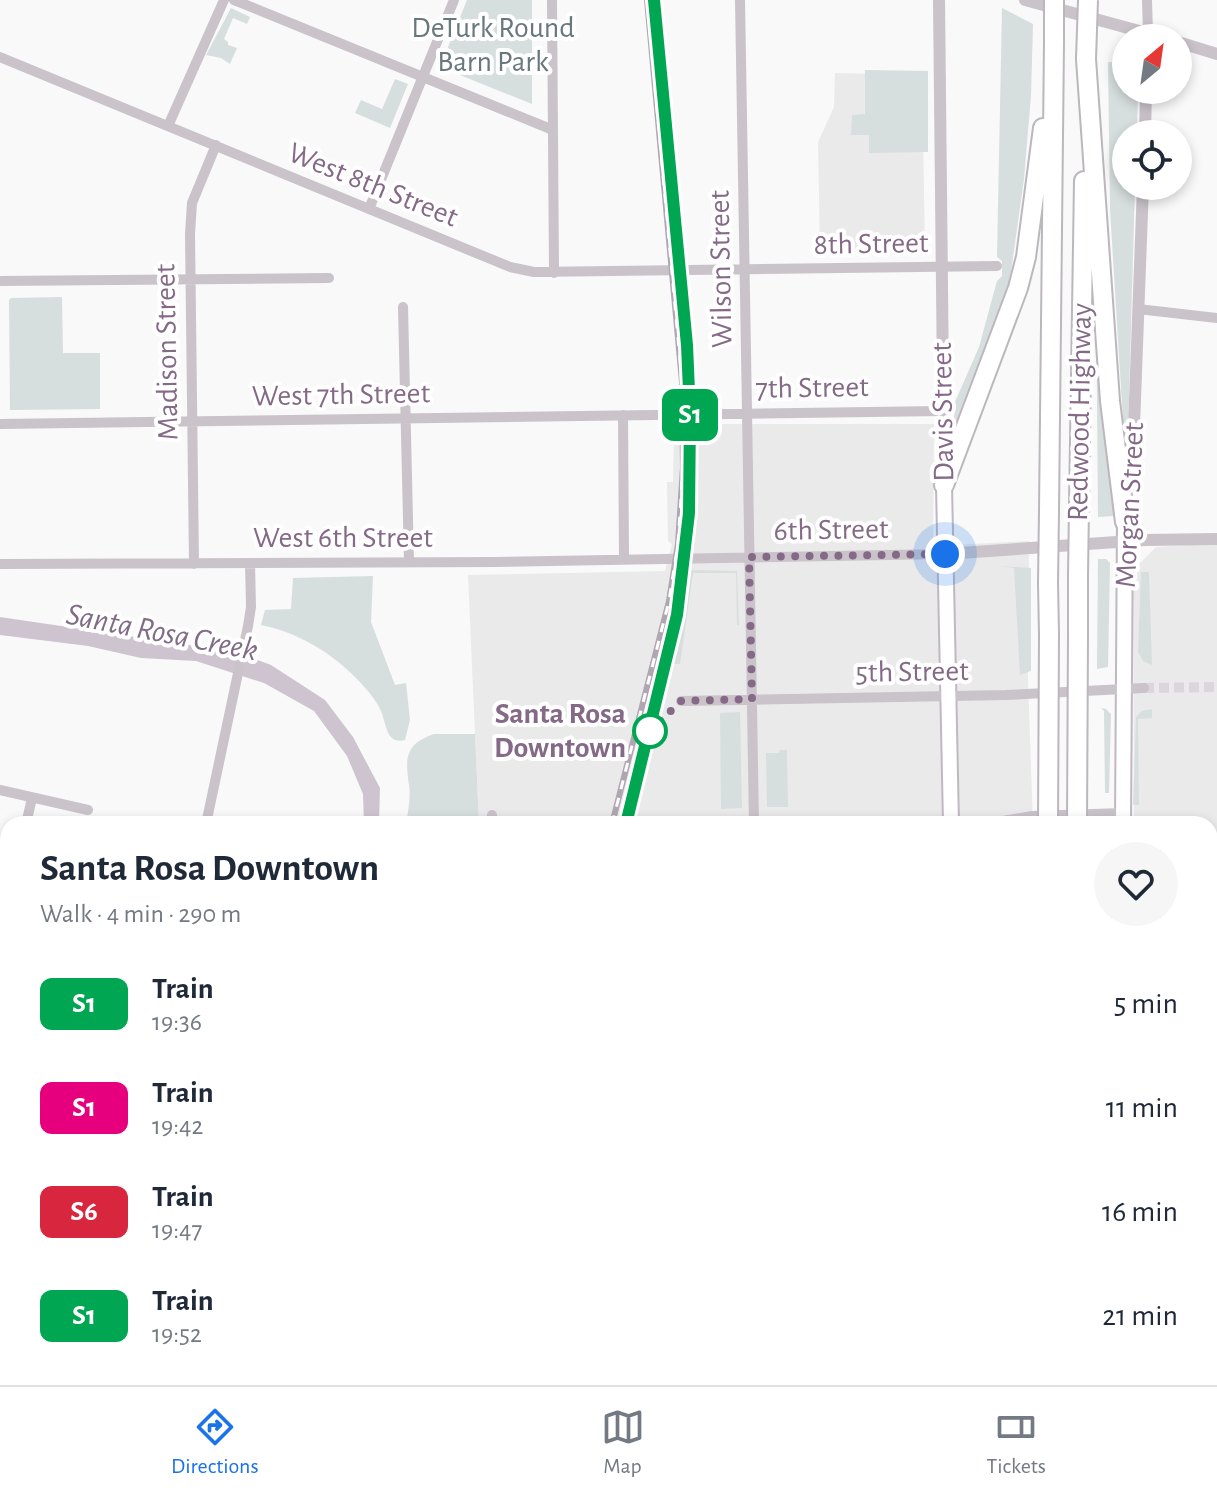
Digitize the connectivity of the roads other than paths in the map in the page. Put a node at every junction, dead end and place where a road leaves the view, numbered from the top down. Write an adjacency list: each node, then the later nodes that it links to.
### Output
1 (224, 0): 19 (street)
2 (234, 0): 18 (street)
3 (454, 0): 18 (street)
4 (552, 0): 20 (street)
5 (740, 0): 26 (street, Wilson Street)
6 (939, 0): 25 (street, Davis Street)
7 (1025, 0): 12 (street)
8 (1054, 0): 13 (highway, Redwood Highway, bridge)
9 (1088, 0): 17 (highway, Redwood Highway, bridge)
10 (1147, 0): 11 (street)
11 (1148, 24)
12 (1112, 25)
13 (1054, 42): 41 (highway); 65 (highway, Redwood Highway, bridge)
14 (1192, 46): 15 (street)
15 (1217, 54)
16 (0, 57): 19 (street, West 8th Street)
17 (1086, 59): 42 (highway); 66 (highway, Redwood Highway, bridge)
18 (423, 77): 20 (street); 23 (street)
19 (168, 126): 21 (street, West 8th Street)
20 (553, 130): 27 (street)
21 (216, 145): 23 (street, West 8th Street); 29 (street, Madison Street)
22 (1142, 200): 32 (street, Morgan Street)
23 (369, 209): 27 (street, West 8th Street)
24 (997, 266): 25 (street, 8th Street)
25 (942, 267): 26 (street, 8th Street); 34 (street, Davis Street)
26 (746, 270): 27 (street, West 8th Street); 35 (street, Wilson Street)
27 (554, 273)
28 (329, 278): 29 (street)
29 (189, 279): 30 (street); 39 (street, Madison Street)
30 (0, 281)
31 (403, 307): 38 (street)
32 (1138, 309): 33 (street); 42 (street, Morgan Street)
33 (1217, 318)
34 (942, 411): 35 (street, 7th Street); 41 (street, Davis Street)
35 (748, 413): 36 (street, 7th Street); 46 (street, Wilson Street)
36 (683, 414): 37 (street, West 7th Street)
37 (623, 415): 38 (street, West 7th Street); 47 (street)
38 (406, 418): 39 (street, West 7th Street); 49 (street)
39 (191, 421): 40 (street, West 7th Street); 52 (street, Madison Street)
40 (0, 424)
41 (944, 485): 45 (main road, Davis Street)
42 (1125, 522): 44 (main road, Morgan Street)
43 (1217, 539): 44 (street, 6th Street)
44 (1126, 542): 45 (street, 6th Street); 53 (main road, Morgan Street)
45 (945, 554): 46 (street, 6th Street); 55 (main road, Davis Street)
46 (749, 557): 48 (street, 6th Street); 56 (street, Wilson Street)
47 (624, 558): 48 (street, West 6th Street); 49 (street, West 6th Street)
48 (686, 558)
49 (409, 562): 50 (street, West 6th Street)
50 (250, 563): 52 (street, West 6th Street); 62 (street)
51 (0, 564): 52 (street, West 6th Street)
52 (194, 564)
53 (1125, 688): 54 (street, 5th Street); 55 (street, 5th Street); 67 (main road, Morgan Street)
54 (1144, 688)
55 (950, 696): 56 (street, 5th Street); 64 (main road, Davis Street)
56 (752, 699): 57 (street, 5th Street); 63 (street, Wilson Street)
57 (681, 701)
58 (0, 790): 59 (street)
59 (32, 798): 60 (street); 61 (street)
60 (88, 810)
61 (28, 816)
62 (208, 816)
63 (754, 816)
64 (951, 816)
65 (1048, 816)
66 (1077, 816)
67 (1123, 816)

